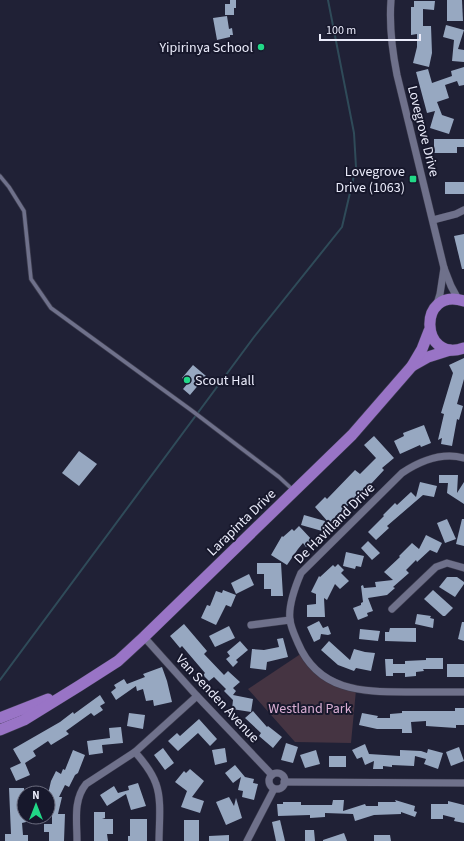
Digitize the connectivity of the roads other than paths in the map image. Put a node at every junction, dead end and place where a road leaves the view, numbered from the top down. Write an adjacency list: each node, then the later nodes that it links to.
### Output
1 (391, 0): 4 (street, Lovegrove Drive)
2 (0, 176): 14 (lane)
3 (464, 210): 4 (street)
4 (432, 220): 5 (street, Lovegrove Drive)
5 (444, 268): 6 (street, Lovegrove Drive); 7 (street, Lovegrove Drive)
6 (461, 300): 7 (main road)
7 (436, 307): 8 (main road, Larapinta Drive)
8 (430, 331): 10 (main road); 11 (main road, Larapinta Drive)
9 (464, 348): 10 (main road, Larapinta Drive)
10 (450, 350): 11 (main road, Larapinta Drive)
11 (412, 366): 14 (main road, Larapinta Drive)
12 (464, 450): 13 (street)
13 (463, 458): 17 (street, De Havilland Drive)
14 (295, 491): 19 (main road, Larapinta Drive)
15 (464, 568): 16 (street)
16 (392, 609)
17 (290, 620): 18 (street); 21 (street, De Havilland Drive)
18 (251, 626)
19 (144, 637): 20 (main road, Larapinta Drive); 22 (street, Van Senden Avenue)
20 (79, 686): 23 (main road, Larapinta Drive); 24 (main road, Larapinta Drive)
21 (464, 692)
22 (197, 696): 25 (street); 26 (street, Van Senden Avenue)
23 (0, 718)
24 (0, 730)
25 (135, 752): 30 (street); 31 (street)
26 (272, 775): 27 (street); 29 (street)
27 (284, 782): 28 (street); 29 (street)
28 (464, 783)
29 (274, 789): 32 (street)
30 (77, 841)
31 (159, 841)
32 (247, 841)

